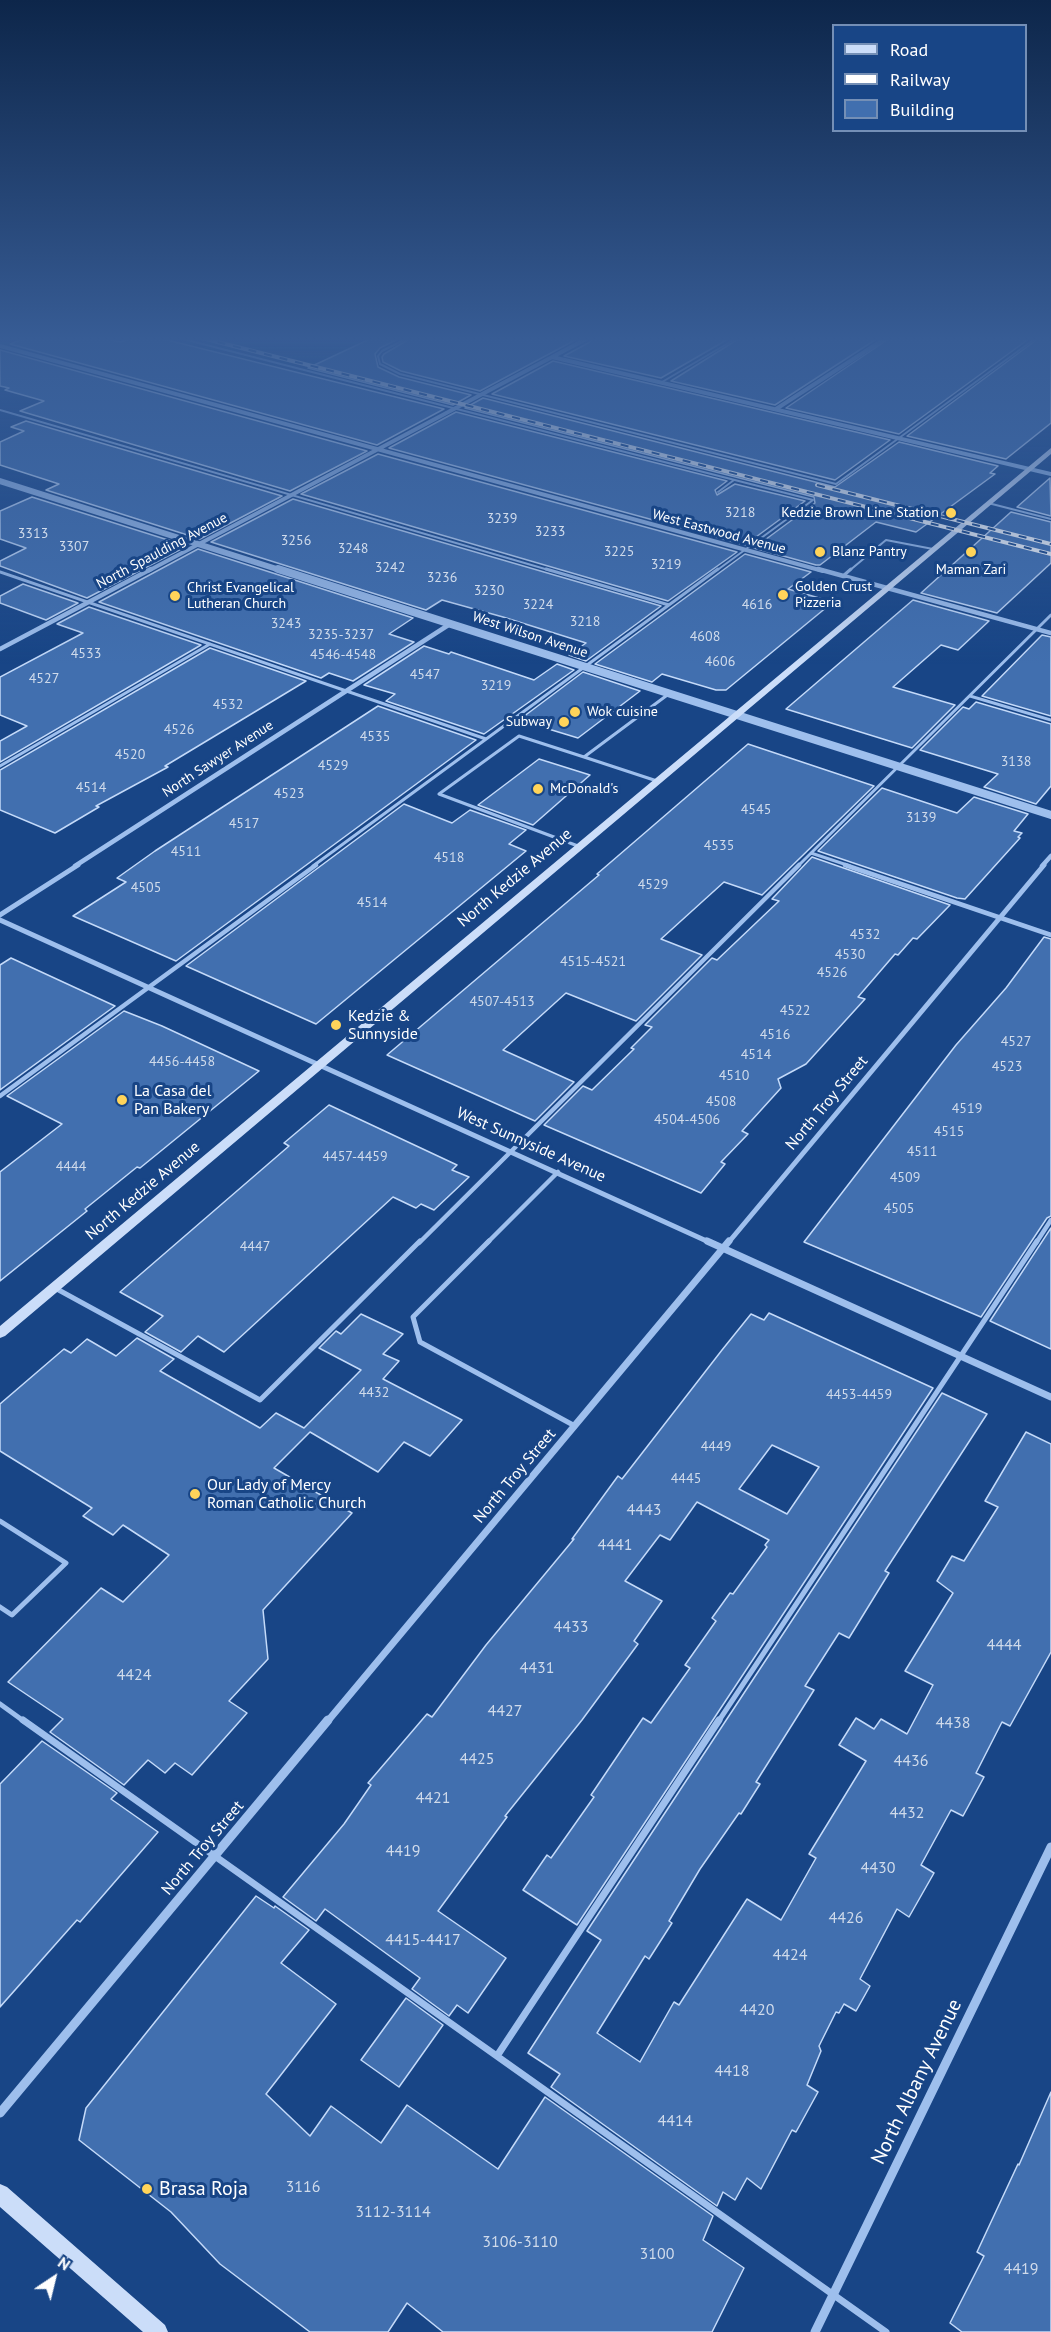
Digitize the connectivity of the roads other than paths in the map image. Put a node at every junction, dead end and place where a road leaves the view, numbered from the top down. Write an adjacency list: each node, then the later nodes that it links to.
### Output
1 (126, 447): 15 (lane)
2 (369, 447): 8 (street, West Eastwood Avenue)
3 (381, 447): 8 (street, North Spaulding Avenue)
4 (603, 447): 12 (lane)
5 (687, 447): 6 (lane)
6 (886, 447)
7 (935, 447): 10 (street)
8 (377, 449): 15 (street, North Spaulding Avenue); 20 (street, West Eastwood Avenue)
9 (1051, 450): 10 (main road, North Kedzie Avenue)
10 (1029, 469): 11 (street); 16 (main road, North Kedzie Avenue)
11 (1051, 474)
12 (734, 480): 14 (lane); 20 (lane)
13 (0, 481): 18 (street, West Wilson Avenue)
14 (718, 492)
15 (290, 495): 18 (street, North Spaulding Avenue); 25 (lane)
16 (988, 503): 17 (lane); 19 (main road, North Kedzie Avenue)
17 (1051, 519)
18 (198, 544): 24 (street, North Spaulding Avenue); 27 (street, West Wilson Avenue)
19 (933, 549): 22 (lane); 23 (main road, North Kedzie Avenue)
20 (745, 550): 22 (street, West Eastwood Avenue); 25 (lane)
21 (0, 573): 24 (lane)
22 (843, 576): 23 (street, West Eastwood Avenue)
23 (886, 588): 28 (street, West Eastwood Avenue); 36 (main road, North Kedzie Avenue)
24 (87, 603): 30 (lane); 31 (street, North Spaulding Avenue)
25 (669, 605): 32 (lane)
26 (1051, 615): 28 (lane)
27 (450, 624): 32 (street, West Wilson Avenue); 33 (street, North Sawyer Avenue)
28 (1036, 629): 29 (street, West Eastwood Avenue); 35 (lane)
29 (1051, 633)
30 (210, 644): 33 (lane); 40 (lane)
31 (0, 649)
32 (584, 666): 34 (street, West Wilson Avenue); 38 (lane)
33 (345, 691): 38 (lane); 48 (street, North Sawyer Avenue)
34 (670, 693): 36 (street, West Wilson Avenue); 39 (lane)
35 (970, 696): 37 (lane); 41 (lane)
36 (736, 715): 41 (street, West Wilson Avenue); 42 (main road, North Kedzie Avenue)
37 (1051, 720)
38 (486, 739): 50 (lane)
39 (584, 757): 42 (lane); 44 (lane)
40 (0, 766)
41 (898, 766): 43 (street, West Wilson Avenue); 45 (lane)
42 (657, 781): 44 (main road, North Kedzie Avenue)
43 (1051, 815)
44 (578, 846): 51 (main road, North Kedzie Avenue)
45 (812, 852): 47 (lane); 53 (lane)
46 (1051, 856): 47 (street, North Troy Street)
47 (1000, 917): 49 (lane); 56 (street, North Troy Street)
48 (0, 918): 50 (street, West Sunnyside Avenue)
49 (1051, 935)
50 (149, 987): 51 (street, West Sunnyside Avenue); 52 (lane)
51 (320, 1064): 53 (street, West Sunnyside Avenue); 57 (main road, North Kedzie Avenue)
52 (0, 1096)
53 (510, 1151): 54 (street, West Sunnyside Avenue); 57 (lane)
54 (558, 1172): 56 (street, West Sunnyside Avenue); 61 (lane)
55 (1051, 1220): 59 (lane)
56 (724, 1248): 59 (street, West Sunnyside Avenue); 61 (street, North Troy Street)
57 (54, 1287): 58 (main road, North Kedzie Avenue)
58 (0, 1333)
59 (960, 1355): 60 (street, West Sunnyside Avenue); 67 (lane)
60 (1051, 1396)
61 (575, 1426): 66 (street, North Troy Street)
62 (0, 1521): 63 (lane)
63 (0, 1607)
64 (0, 1704): 66 (lane)
65 (1051, 1847): 70 (street, North Albany Avenue)
66 (214, 1856): 67 (lane); 68 (street, North Troy Street)
67 (497, 2056): 70 (lane)
68 (0, 2113)
69 (0, 2194): 71 (main road)
70 (833, 2295): 72 (street, North Albany Avenue); 73 (lane)
71 (158, 2332)
72 (815, 2332)
73 (886, 2332)

